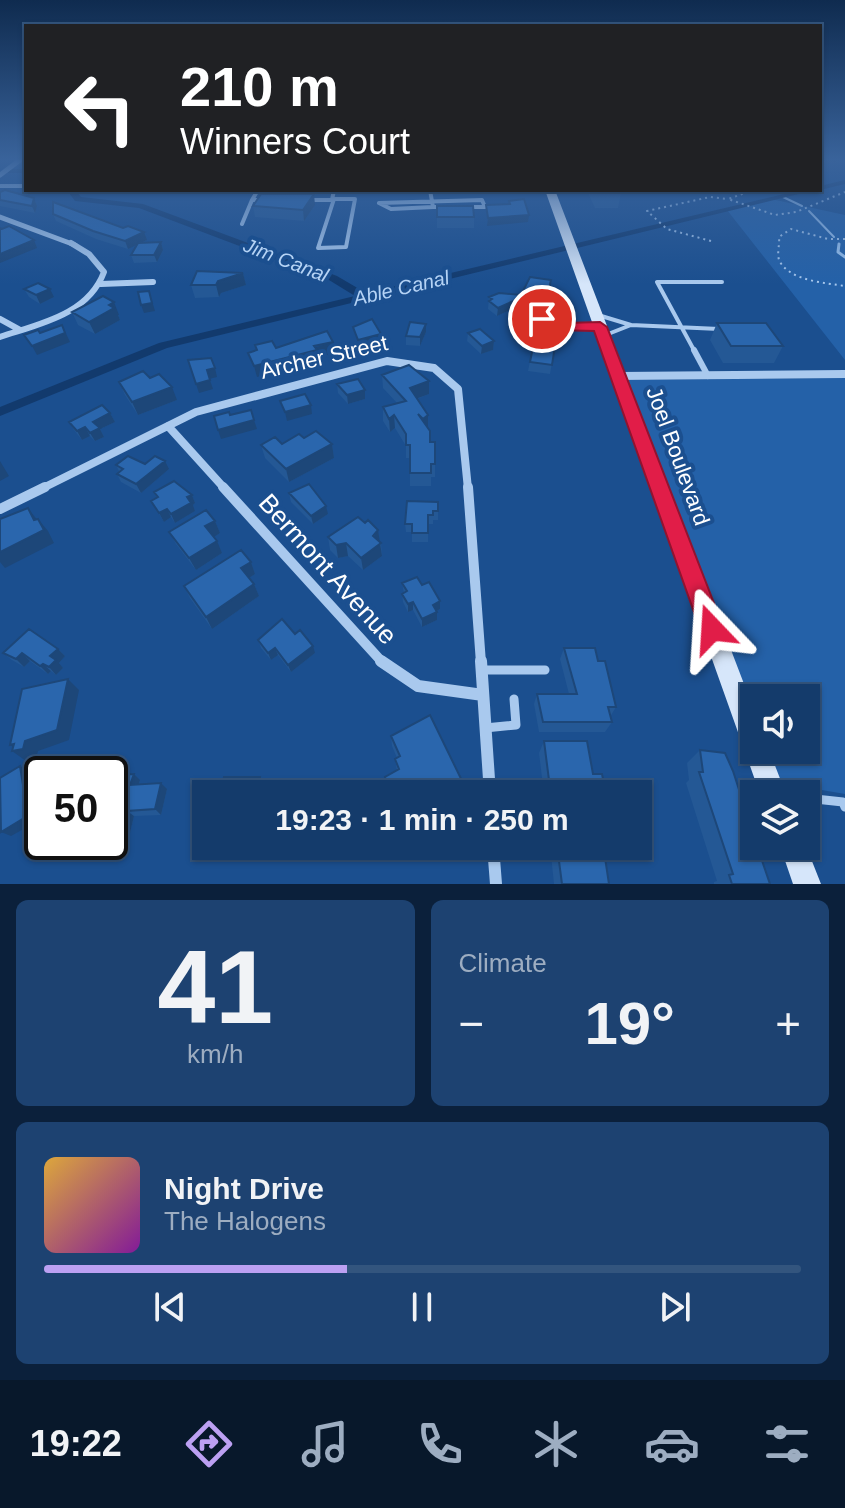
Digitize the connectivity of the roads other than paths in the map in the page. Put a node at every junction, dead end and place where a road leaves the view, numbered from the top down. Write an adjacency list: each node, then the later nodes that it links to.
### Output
1 (251, 201): 10 (lane)
2 (332, 201): 3 (lane)
3 (355, 201)
4 (385, 201): 8 (lane)
5 (431, 201): 8 (lane)
6 (483, 201): 8 (lane)
7 (554, 201): 16 (main road, Joel Boulevard)
8 (433, 207)
9 (0, 217): 13 (street)
10 (242, 224)
11 (153, 282): 13 (street)
12 (722, 282): 17 (lane)
13 (101, 284): 20 (street)
14 (0, 319): 20 (street)
15 (631, 325): 16 (lane); 16 (lane); 17 (lane)
16 (600, 326): 18 (street); 23 (main road, Joel Boulevard)
17 (680, 326): 19 (lane); 24 (lane)
18 (561, 327)
19 (725, 329)
20 (20, 330): 21 (street)
21 (0, 337)
22 (845, 374): 24 (street)
23 (618, 376): 24 (street); 31 (main road, Joel Boulevard)
24 (708, 376)
25 (168, 426): 26 (street, Archer Street); 27 (street, Archer Street); 29 (street, Bermont Avenue)
26 (0, 509)
27 (481, 670): 28 (lane); 29 (street, Archer Street)
28 (545, 670)
29 (483, 695): 32 (street, Archer Street)
30 (514, 699): 32 (lane)
31 (740, 704)
32 (485, 728): 33 (street, Archer Street)
33 (489, 780)
34 (820, 800): 35 (lane)
35 (845, 807)
36 (494, 860): 38 (street)
37 (798, 860): 39 (main road)
38 (496, 884)
39 (807, 884)

